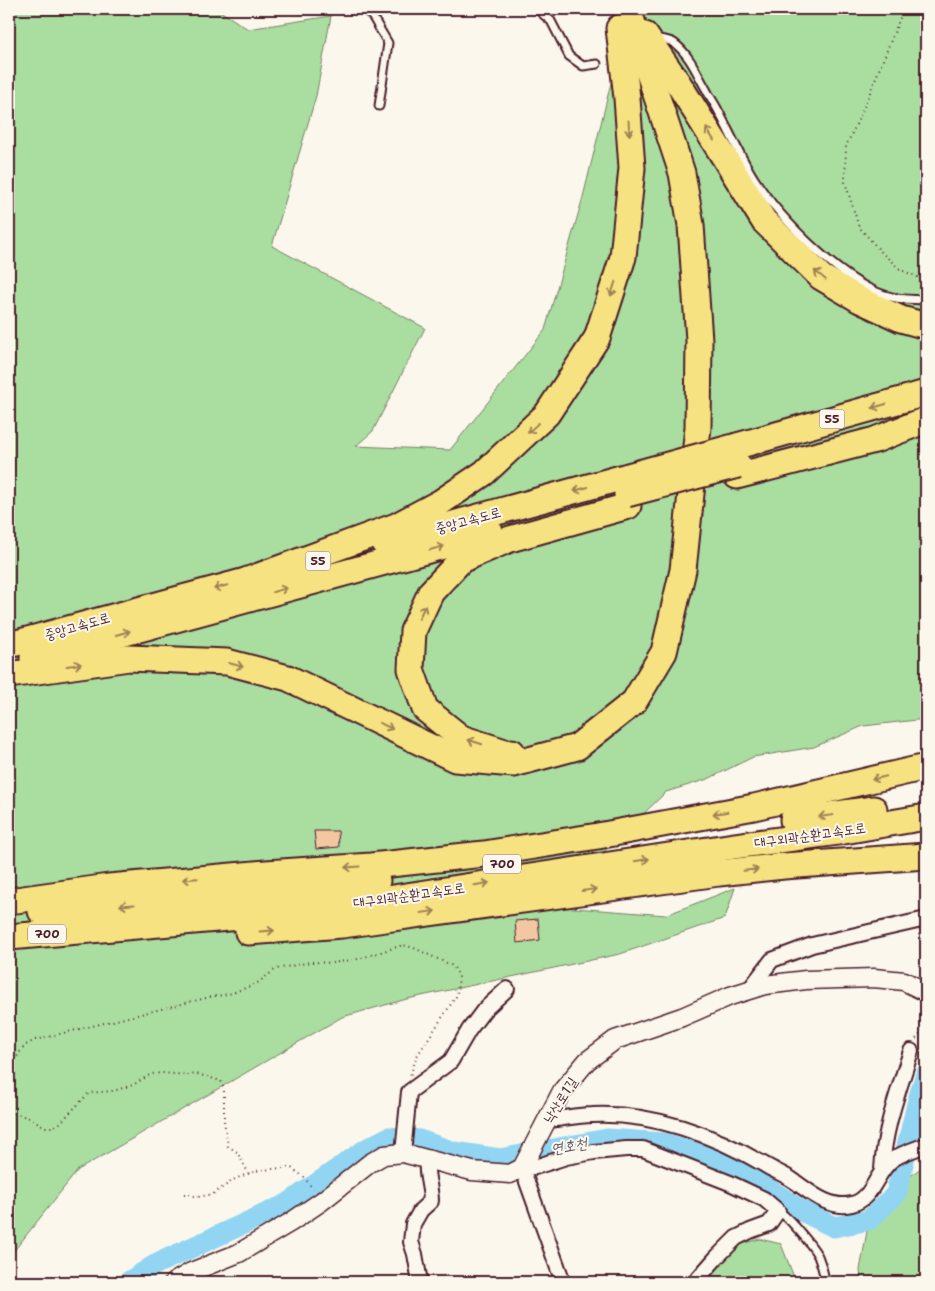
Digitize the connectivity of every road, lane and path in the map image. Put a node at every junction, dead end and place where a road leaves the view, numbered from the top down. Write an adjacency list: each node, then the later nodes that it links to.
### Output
1 (365, 9): 7 (lane)
2 (537, 9): 6 (lane)
3 (906, 9): 8 (path)
4 (622, 15): 10 (highway, one-way to 4); 15 (highway, one-way to 15); 16 (highway, one-way to 16); 19 (highway, one-way to 4)
5 (659, 39): 9 (lane)
6 (597, 64)
7 (379, 106)
8 (926, 276)
9 (926, 300)
10 (926, 326)
11 (926, 392): 14 (highway, 중앙고속도로 / 55, one-way to 14)
12 (926, 412): 14 (highway, 중앙고속도로 / 55)
13 (926, 420): 14 (highway)
14 (737, 462): 15 (highway, 중앙고속도로 / 55, bridge)
15 (627, 492): 16 (highway, 중앙고속도로 / 55, one-way to 16); 18 (highway, 중앙고속도로 / 55, one-way to 15)
16 (248, 580): 17 (highway, 중앙고속도로 / 55, one-way to 17)
17 (9, 645)
18 (9, 665)
19 (9, 675)
20 (926, 767): 24 (highway, one-way to 24)
21 (926, 800): 25 (highway, 대구외곽순환고속도로 / 700, one-way to 25)
22 (926, 817): 27 (highway, 대구외곽순환고속도로 / 700, one-way to 22)
23 (926, 856): 28 (highway, one-way to 23)
24 (9, 901)
25 (9, 912)
26 (926, 919): 30 (street)
27 (9, 937)
28 (9, 946)
29 (507, 989): 35 (street)
30 (749, 990): 31 (street, 낙산로1길); 37 (street, 낙산로1길)
31 (926, 992)
32 (926, 1027): 33 (path)
33 (911, 1051): 42 (street)
34 (9, 1069): 35 (path)
35 (409, 1092): 39 (street)
36 (9, 1111): 43 (path)
37 (547, 1120): 41 (street, 낙산로1길); 42 (street)
38 (926, 1145): 42 (street)
39 (403, 1150): 40 (street); 47 (street)
40 (427, 1160): 41 (street); 48 (street)
41 (522, 1168): 46 (street); 49 (street)
42 (882, 1170)
43 (248, 1174): 44 (path); 45 (path)
44 (184, 1194)
45 (317, 1194)
46 (778, 1211): 50 (street); 51 (lane)
47 (174, 1282)
48 (420, 1282)
49 (563, 1282)
50 (695, 1282)
51 (825, 1282)

